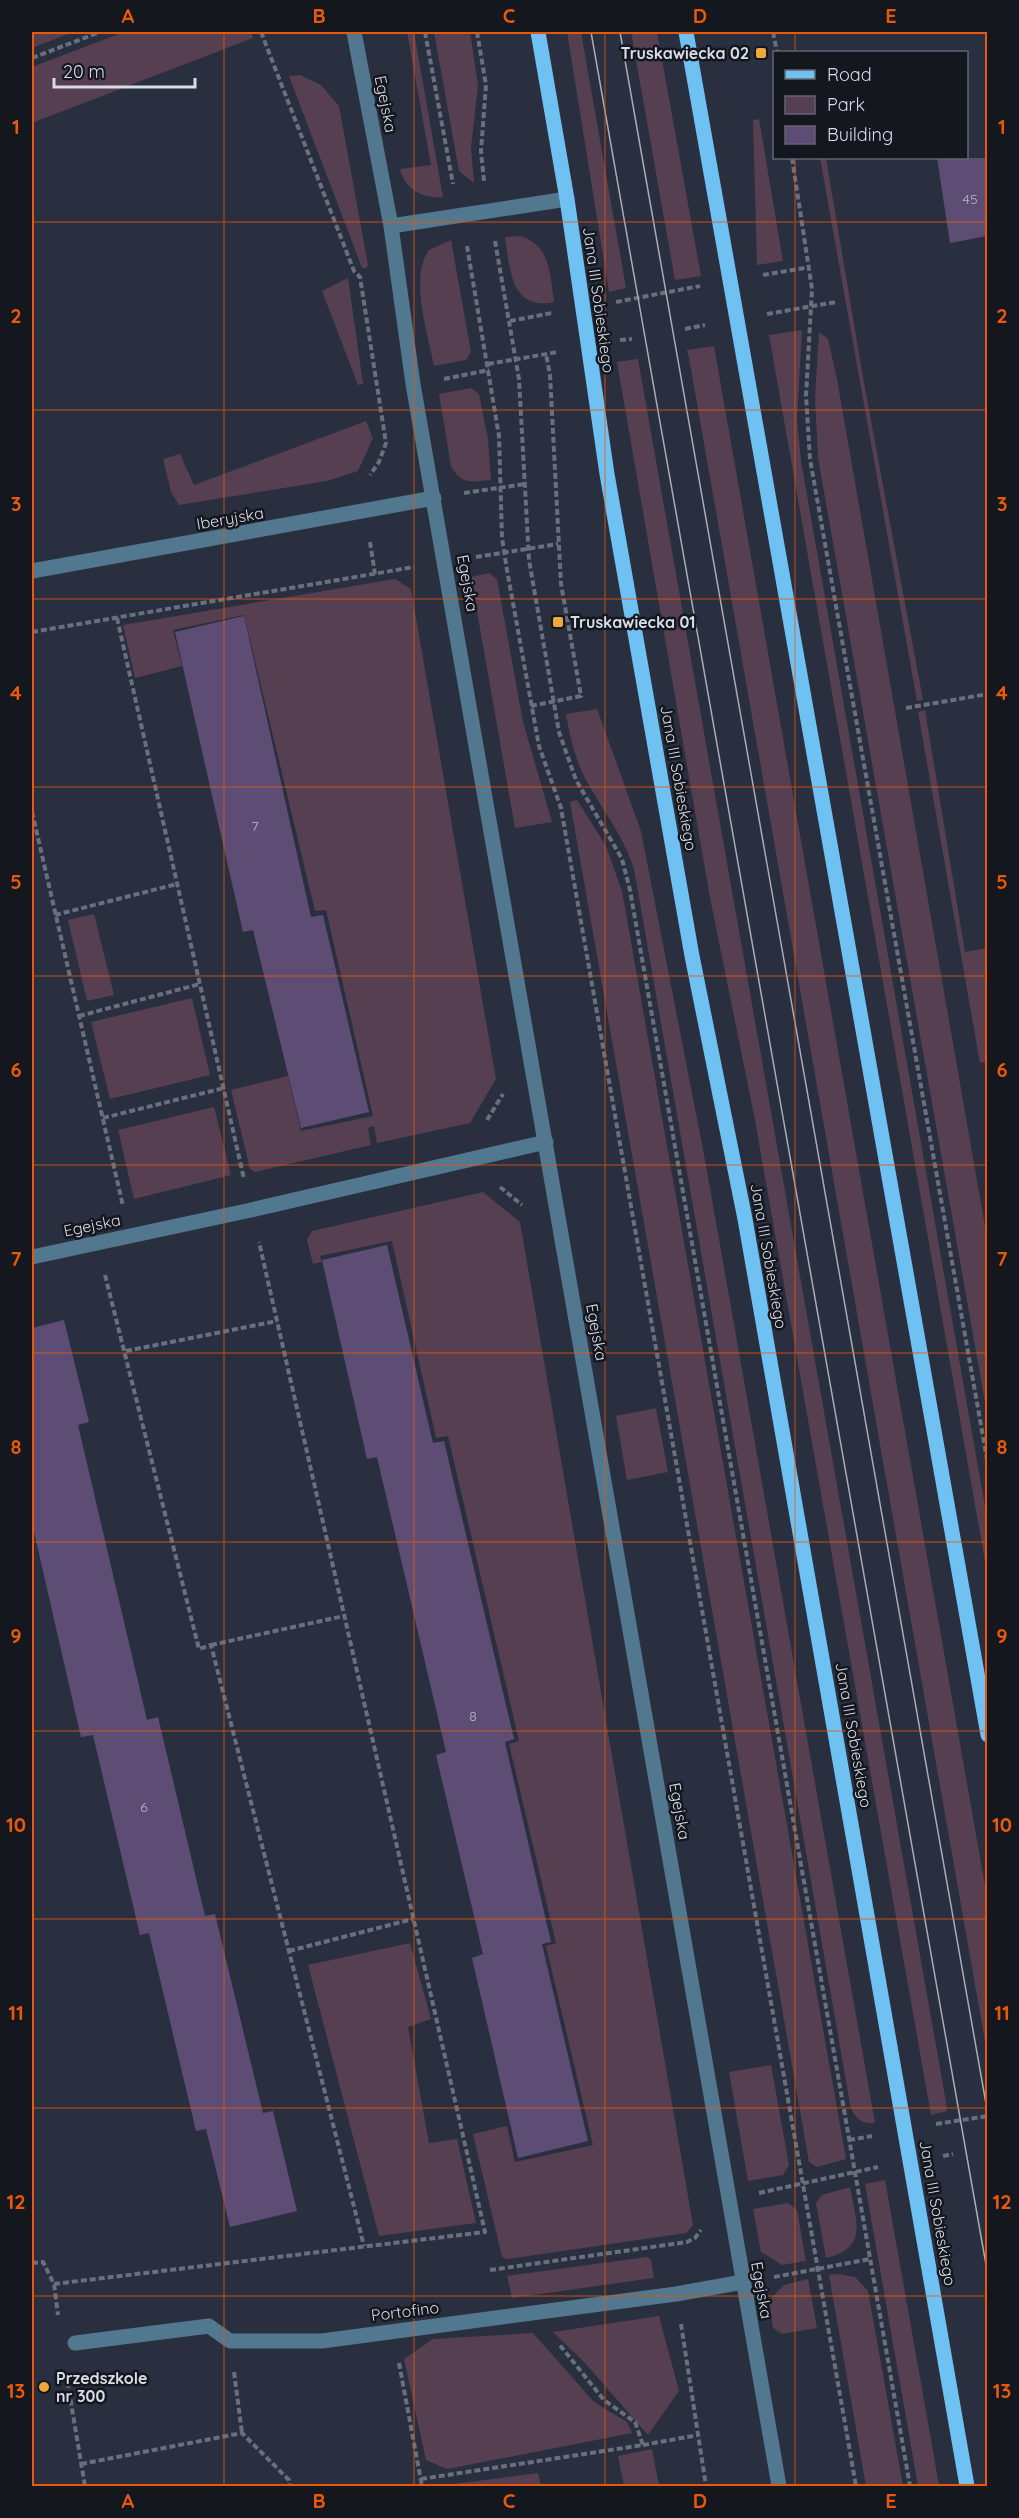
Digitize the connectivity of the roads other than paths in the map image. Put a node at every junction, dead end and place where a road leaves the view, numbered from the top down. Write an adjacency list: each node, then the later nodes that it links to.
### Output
1 (354, 32): 5 (street, Egejska)
2 (538, 32): 4 (main road, Jana III Sobieskiego)
3 (686, 32): 10 (main road)
4 (567, 199): 5 (street); 14 (main road, Jana III Sobieskiego)
5 (391, 226): 6 (street, Egejska)
6 (434, 498): 7 (street, Iberyjska); 8 (street, Egejska)
7 (32, 571)
8 (546, 1142): 9 (street, Egejska); 11 (street, Egejska)
9 (32, 1257)
10 (987, 1736)
11 (743, 2282): 12 (street, Portofino); 13 (street, Egejska)
12 (75, 2343)
13 (779, 2487)
14 (967, 2487)

